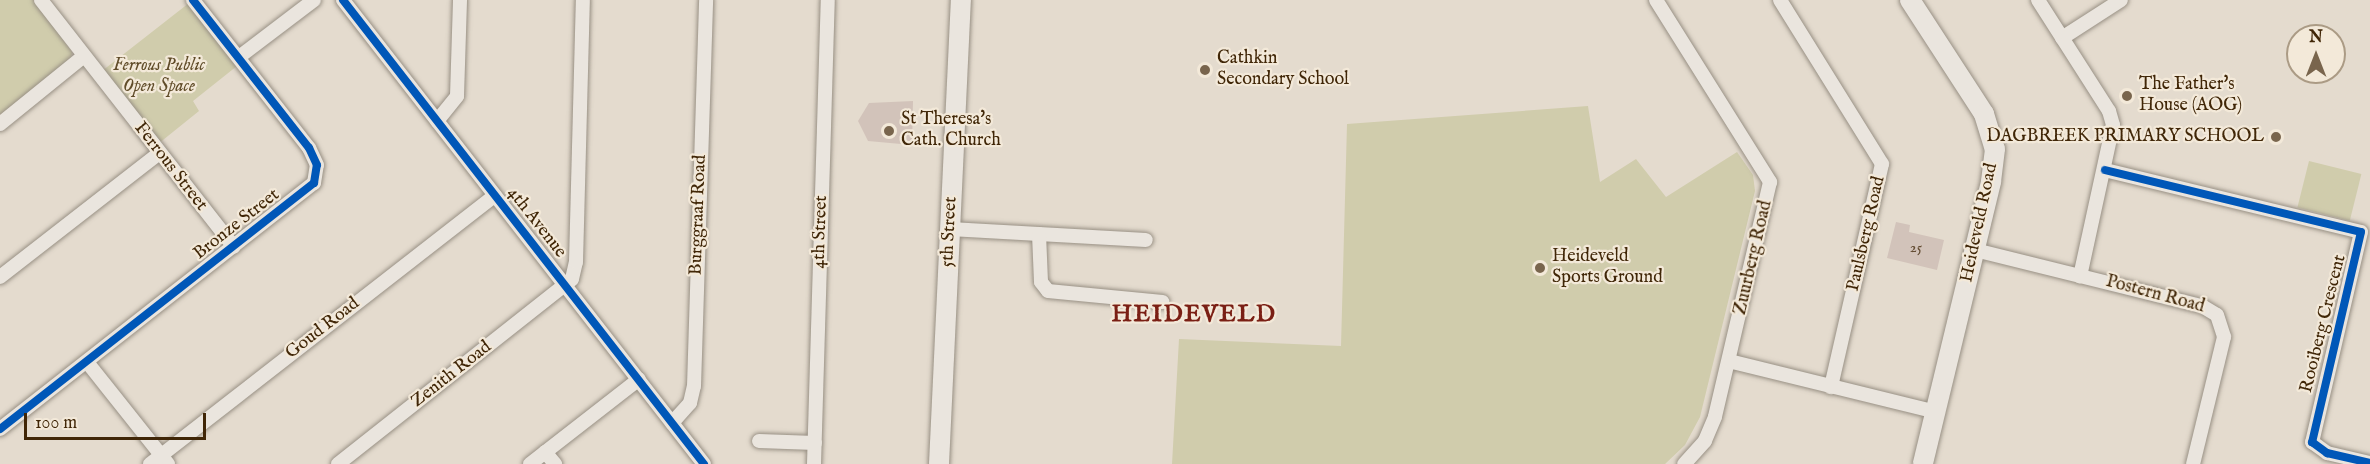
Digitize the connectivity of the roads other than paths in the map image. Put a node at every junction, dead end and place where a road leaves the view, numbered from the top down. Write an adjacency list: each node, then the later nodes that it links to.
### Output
1 (41, 0): 16 (street, Ferrous Street)
2 (193, 0): 17 (street, Bronze Street)
3 (314, 0): 17 (street)
4 (343, 0): 18 (street, 4th Avenue)
5 (460, 0): 18 (street)
6 (583, 0): 31 (street)
7 (706, 0): 38 (street, Burggraaf Road)
8 (828, 0): 41 (street, 4th Street)
9 (961, 0): 23 (street, 5th Street)
10 (1780, 0): 36 (street, Paulsberg Road)
11 (1910, 0): 28 (street, Heideveld Road)
12 (2038, 0): 15 (street)
13 (2121, 0): 15 (street)
14 (1660, 2): 33 (street, Zuurberg Road)
15 (2062, 38): 21 (street)
16 (84, 56): 19 (street); 20 (street, Ferrous Street)
17 (238, 57): 27 (street, Bronze Street)
18 (437, 121): 22 (street, 4th Avenue)
19 (0, 124)
20 (159, 153): 27 (street, Ferrous Street); 30 (street)
21 (2105, 170): 25 (street, Rooiberg Crescent); 29 (street)
22 (495, 195): 31 (street, 4th Avenue); 44 (street, Goud Road)
23 (950, 229): 24 (street); 51 (street, 5th Street)
24 (1039, 234): 26 (street); 32 (street)
25 (2366, 234): 45 (street, Rooiberg Crescent)
26 (1146, 240)
27 (234, 247): 34 (street, Bronze Street)
28 (1975, 250): 29 (street, Postern Road); 37 (street, Heideveld Road)
29 (2080, 276): 55 (street, Postern Road)
30 (0, 277)
31 (566, 285): 35 (street, 4th Avenue); 46 (street, Zenith Road)
32 (1161, 302)
33 (1729, 361): 36 (street); 43 (street, Zuurberg Road)
34 (87, 362): 39 (street, Bronze Street); 44 (street)
35 (639, 379): 38 (street, 4th Avenue); 42 (street)
36 (1831, 387): 37 (street)
37 (1936, 412): 54 (street, Heideveld Road)
38 (672, 423): 49 (street, 4th Avenue)
39 (0, 429)
40 (759, 441): 41 (street)
41 (815, 443): 50 (street, 4th Street)
42 (545, 452): 47 (street); 48 (street)
43 (1694, 453): 52 (street, Zuurberg Road); 53 (street)
44 (160, 461)
45 (2370, 463)
46 (338, 464)
47 (530, 464)
48 (555, 464)
49 (704, 464)
50 (814, 464)
51 (939, 464)
52 (1684, 464)
53 (1704, 464)
54 (1923, 464)
55 (2193, 464)

